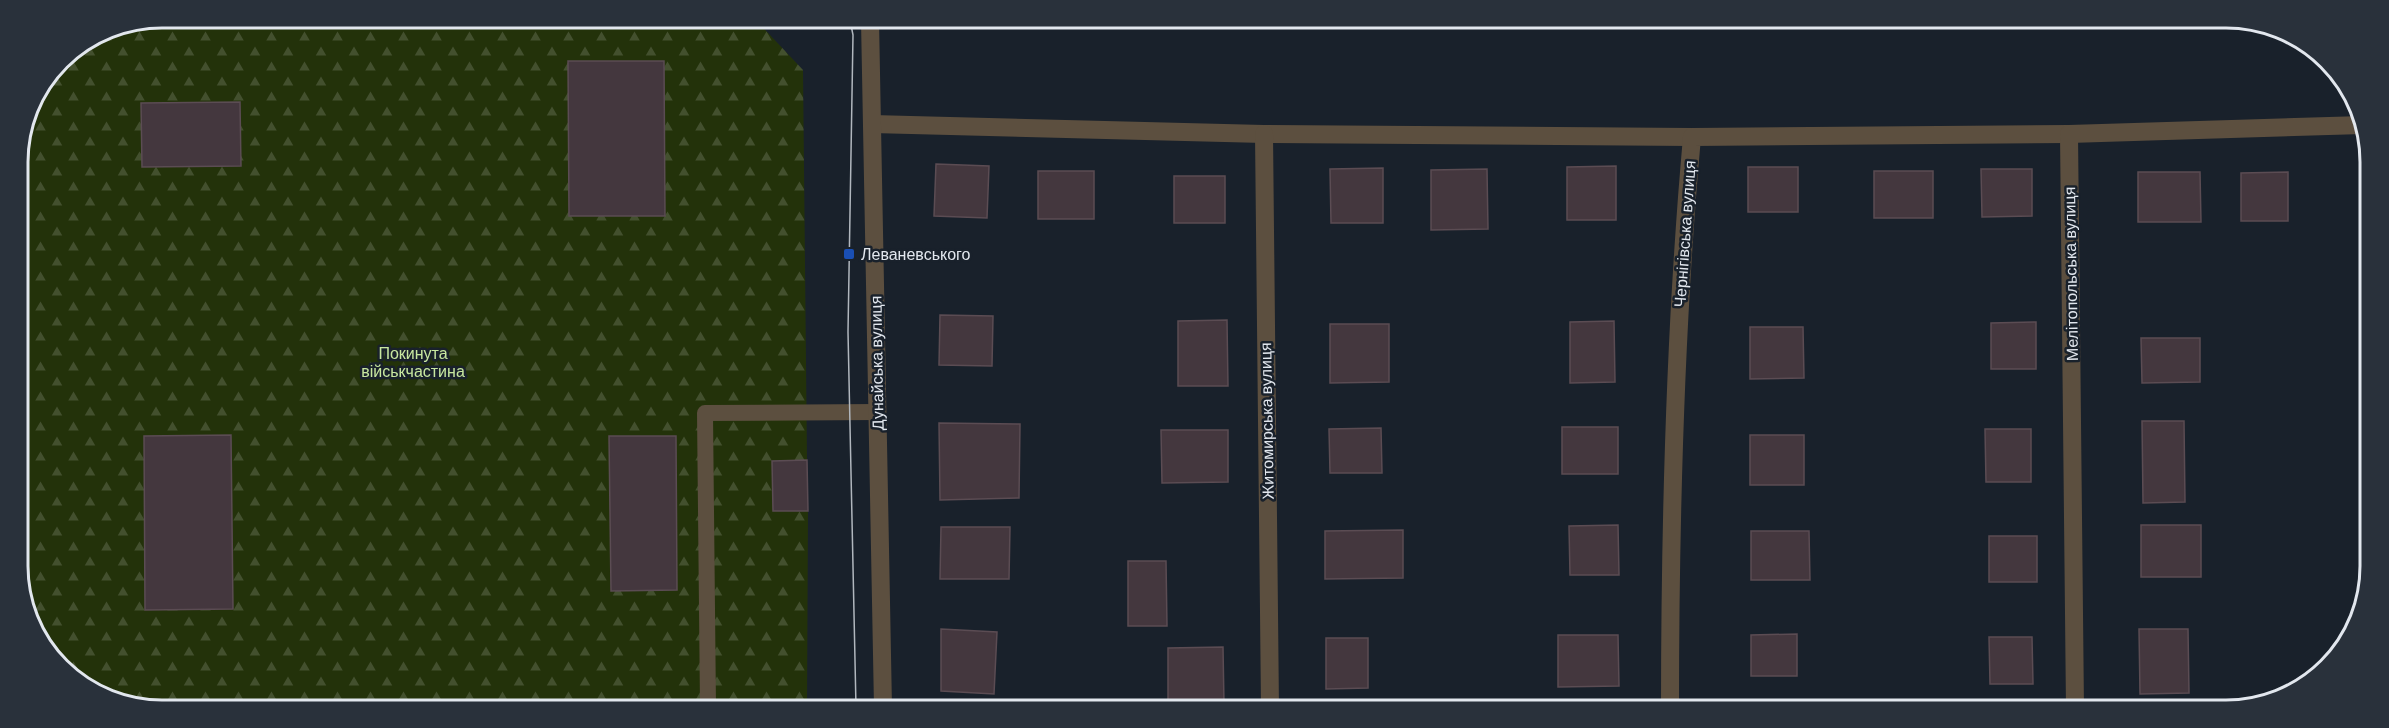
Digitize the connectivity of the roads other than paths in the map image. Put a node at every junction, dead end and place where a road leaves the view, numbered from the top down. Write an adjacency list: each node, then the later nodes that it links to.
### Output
1 (870, 28): 2 (street, Дунайська вулиця)
2 (872, 124): 4 (street); 7 (street, Дунайська вулиця)
3 (2355, 126): 5 (street)
4 (1264, 134): 6 (street); 8 (street, Житомирська вулиця)
5 (2069, 134): 6 (street, Чернігівська вулиця); 10 (street, Мелітопольська вулиця)
6 (1692, 136): 9 (street, Чернігівська вулиця)
7 (878, 412): 11 (lane); 12 (street, Дунайська вулиця)
8 (1270, 699)
9 (1670, 699)
10 (2075, 699)
11 (708, 700)
12 (883, 700)

